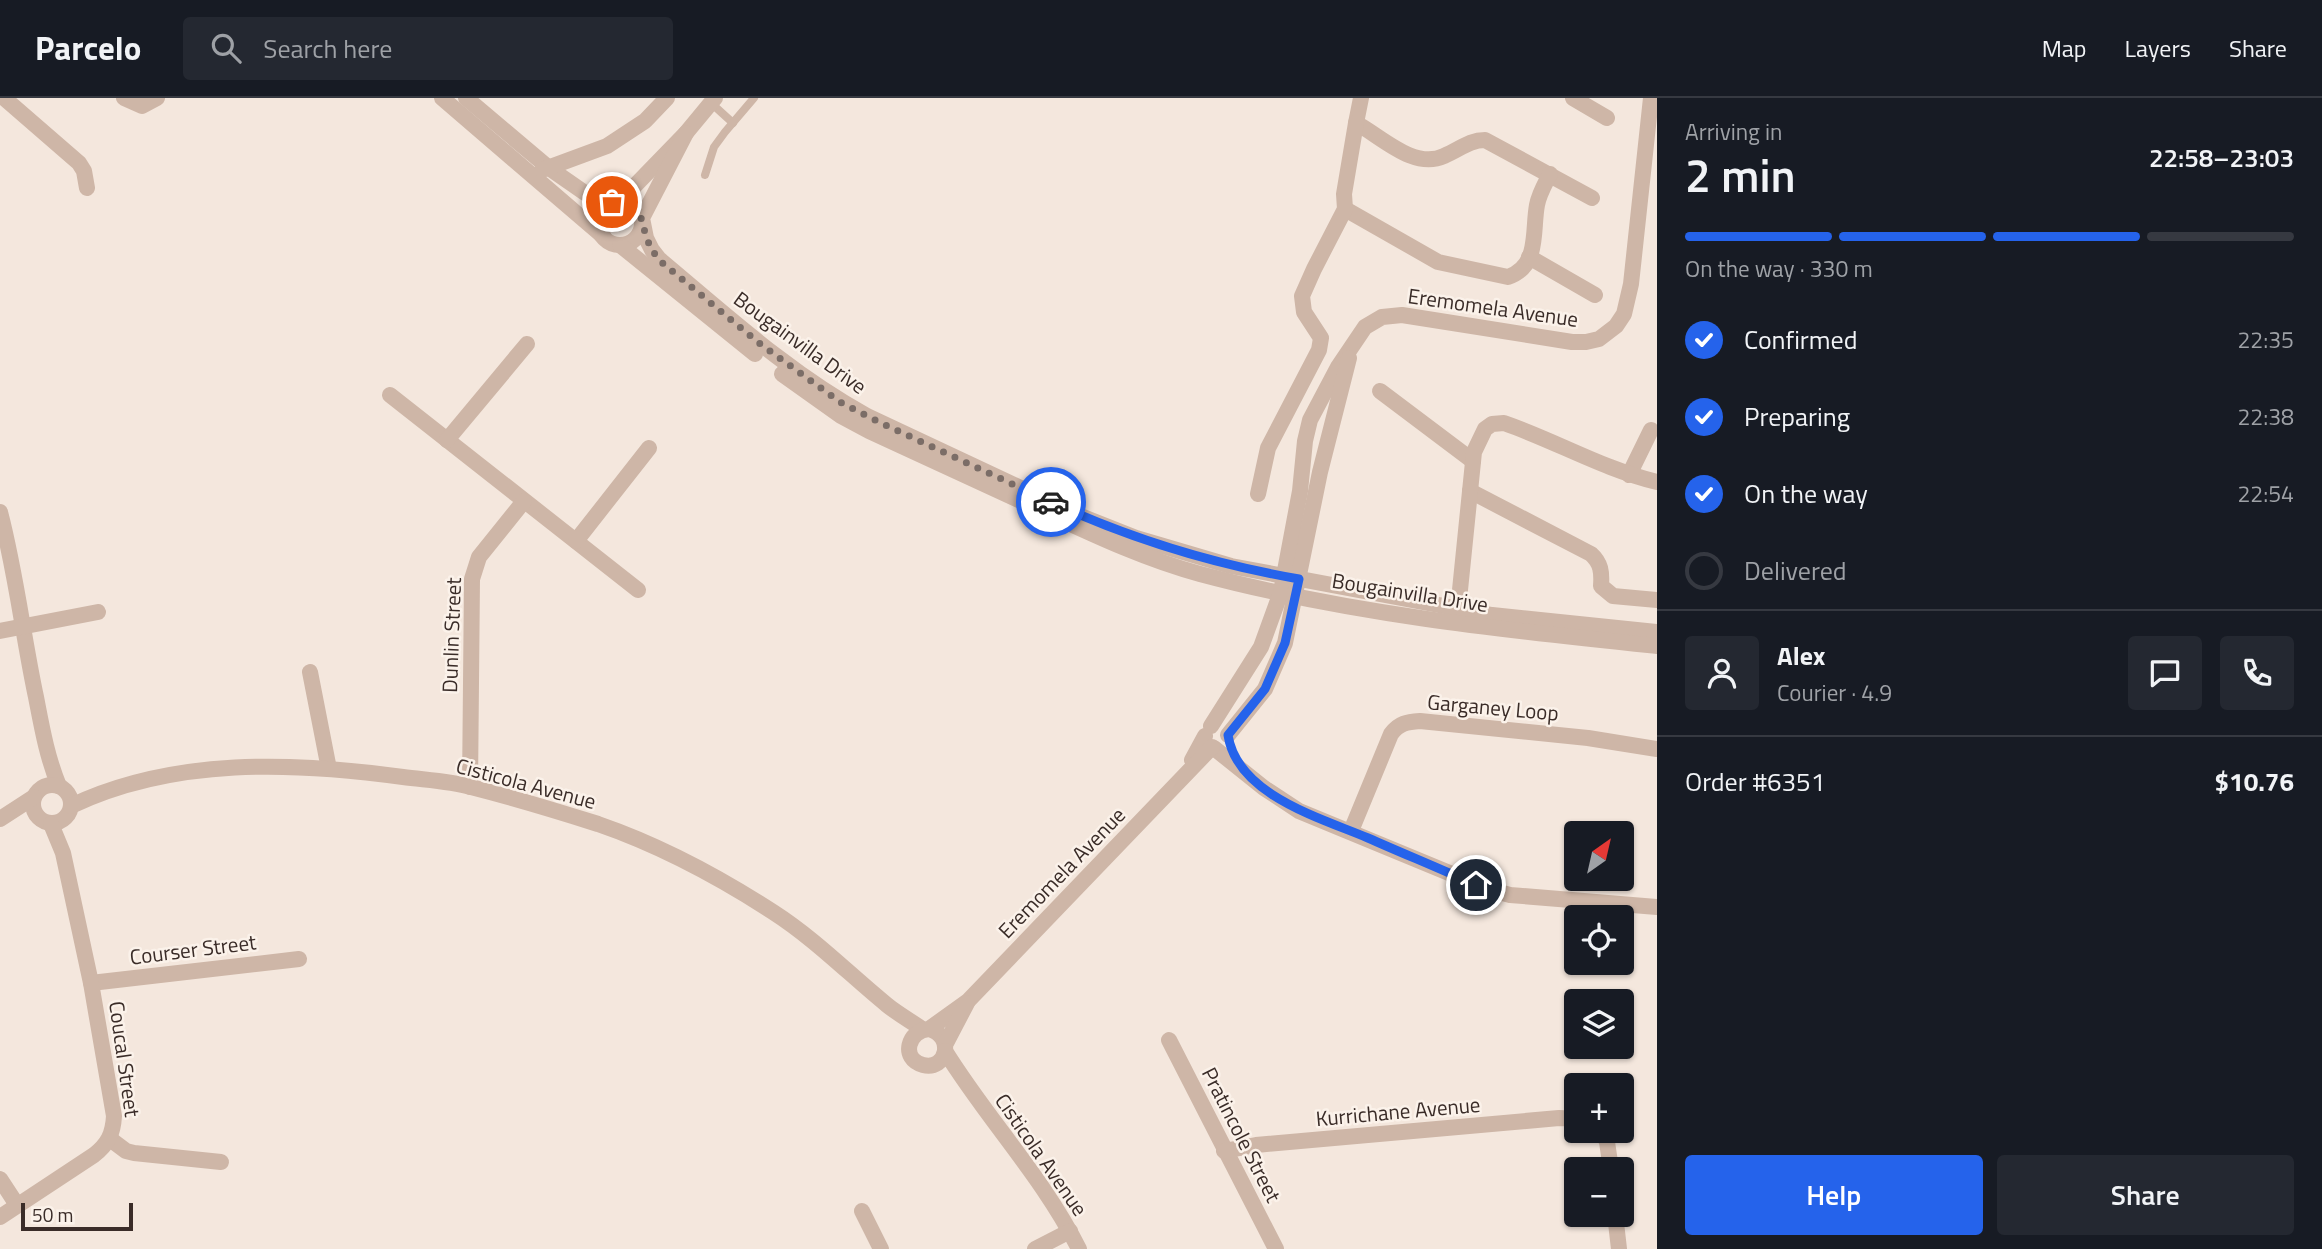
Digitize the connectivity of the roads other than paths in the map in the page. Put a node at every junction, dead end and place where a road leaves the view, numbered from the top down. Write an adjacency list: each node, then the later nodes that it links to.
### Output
1 (4, 98): 20 (street)
2 (124, 98): 3 (street)
3 (157, 98)
4 (442, 98): 17 (street, Bougainvilla Drive)
5 (466, 98): 16 (street)
6 (667, 98): 16 (street)
7 (754, 98): 13 (lane)
8 (1361, 98): 14 (street)
9 (1573, 98): 12 (street)
10 (1651, 98): 30 (street, Eremomela Avenue)
11 (713, 100): 13 (lane); 15 (street)
12 (1607, 118)
13 (733, 123): 19 (lane)
14 (1356, 123): 18 (street); 23 (street)
15 (686, 134): 22 (street); 24 (street)
16 (549, 168): 17 (street); 22 (street)
17 (530, 174): 25 (street, Bougainvilla Drive)
18 (1550, 174): 21 (street); 27 (street)
19 (705, 175)
20 (87, 188)
21 (1592, 198)
22 (620, 201): 24 (street); 25 (street)
23 (1345, 209): 27 (street); 41 (street)
24 (642, 218): 26 (street); 34 (street, Bougainvilla Drive)
25 (604, 237): 26 (street, Bougainvilla Drive)
26 (620, 246): 34 (street, Bougainvilla Drive)
27 (1529, 257): 28 (street)
28 (1595, 295)
29 (527, 344): 35 (street)
30 (1351, 348): 45 (street, Eremomela Avenue); 45 (street, Eremomela Avenue)
31 (1380, 391): 37 (street)
32 (390, 395): 35 (street)
33 (1651, 430): 38 (street)
34 (897, 438): 45 (street, Bougainvilla Drive)
35 (447, 440): 42 (street)
36 (649, 448): 44 (street)
37 (1473, 461): 38 (street); 40 (street)
38 (1629, 475): 39 (street)
39 (1657, 482)
40 (1470, 491): 47 (street); 48 (street)
41 (1258, 494)
42 (524, 501): 44 (street); 61 (street, Dunlin Street)
43 (0, 512): 50 (street)
44 (576, 541): 46 (street)
45 (1290, 586): 52 (street, Bougainvilla Drive); 53 (street, Bougainvilla Drive); 54 (street, Eremomela Avenue); 55 (street, Eremomela Avenue)
46 (638, 590)
47 (1460, 590)
48 (1657, 600)
49 (98, 612): 50 (street)
50 (22, 628): 51 (street); 59 (street)
51 (0, 631)
52 (1657, 632)
53 (1657, 646)
54 (1254, 659): 55 (street); 57 (street, Eremomela Avenue)
55 (1273, 670): 57 (street, Eremomela Avenue)
56 (310, 671): 60 (street)
57 (1216, 738): 68 (street); 73 (street, Eremomela Avenue)
58 (1657, 749): 68 (street, Garganey Loop)
59 (48, 758): 62 (street); 63 (street)
60 (328, 769): 61 (street, Cisticola Avenue); 64 (street, Cisticola Avenue)
61 (470, 787): 74 (street, Cisticola Avenue)
62 (62, 788): 63 (street); 64 (street, Cisticola Avenue); 65 (street)
63 (37, 792): 66 (street); 67 (street)
64 (102, 792): 65 (street, Cisticola Avenue)
65 (69, 812): 67 (street); 69 (street, Coucal Street)
66 (0, 819): 67 (street)
67 (45, 822): 69 (street, Coucal Street)
68 (1351, 831): 70 (street)
69 (63, 853): 72 (street, Coucal Street)
70 (1657, 907)
71 (299, 959): 72 (street, Courser Street)
72 (91, 983): 82 (street, Coucal Street)
73 (968, 1001): 75 (street, Eremomela Avenue); 78 (street, Eremomela Avenue)
74 (888, 1006): 75 (street, Cisticola Avenue); 77 (street, Cisticola Avenue)
75 (925, 1029): 77 (street); 78 (street)
76 (1169, 1040): 83 (street, Pratincole Street)
77 (909, 1041): 79 (street)
78 (945, 1048): 79 (street); 80 (street, Cisticola Avenue)
79 (932, 1065): 80 (street, Cisticola Avenue)
80 (967, 1086): 90 (street, Cisticola Avenue)
81 (1564, 1118): 83 (street, Kurrichane Avenue)
82 (110, 1139): 84 (street); 86 (street, Coucal Street)
83 (1224, 1151): 94 (street, Pratincole Street)
84 (221, 1162)
85 (0, 1179): 86 (street)
86 (17, 1205): 88 (street, Coucal Street)
87 (862, 1211): 91 (street)
88 (0, 1217)
89 (1616, 1227): 95 (street)
90 (1070, 1231): 92 (street); 93 (street, Cisticola Avenue)
91 (881, 1249)
92 (1035, 1249)
93 (1079, 1249)
94 (1276, 1249)
95 (1619, 1249)

